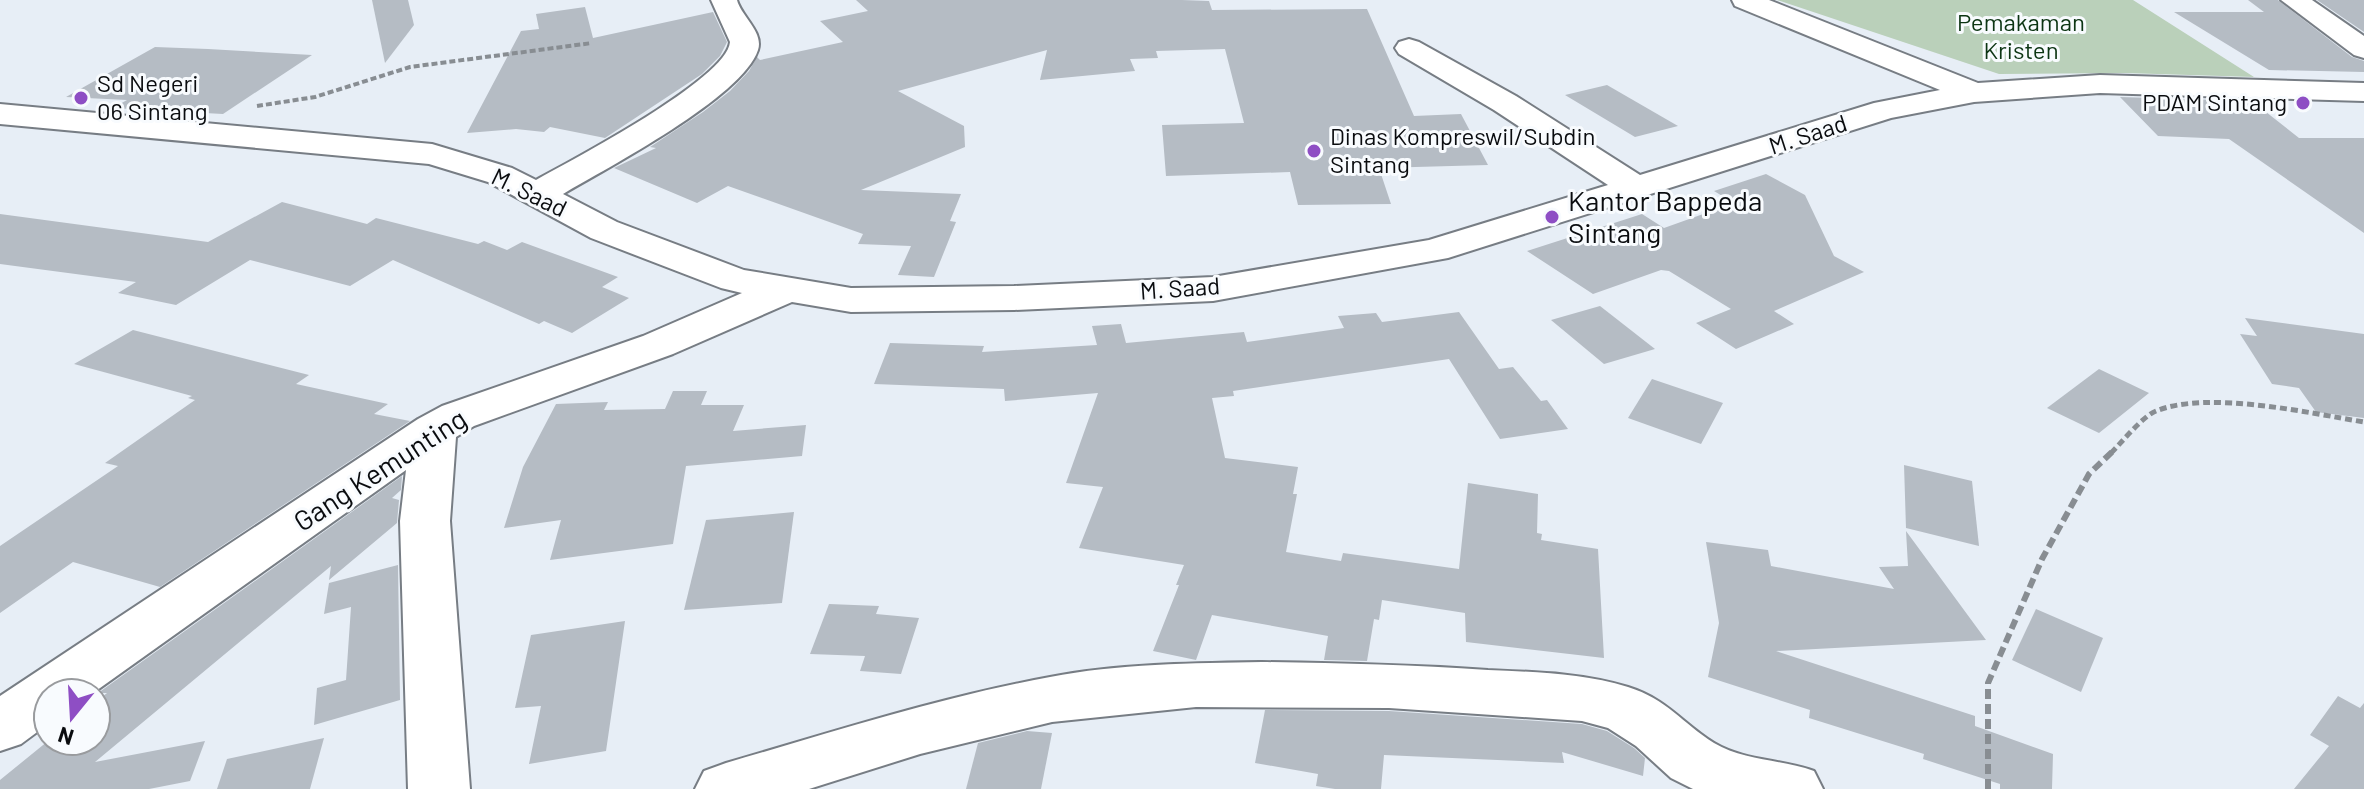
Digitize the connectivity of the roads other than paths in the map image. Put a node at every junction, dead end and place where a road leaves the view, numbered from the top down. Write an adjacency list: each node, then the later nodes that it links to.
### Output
1 (724, 0): 12 (street)
2 (1745, 0): 8 (street)
3 (2294, 0): 5 (street)
4 (1409, 48): 11 (street)
5 (2364, 49)
6 (2325, 92): 7 (street, M. Saad); 8 (street, M. Saad); 10 (street)
7 (2364, 92)
8 (1974, 93): 11 (street, M. Saad)
9 (0, 114): 12 (street, M. Saad)
10 (2364, 116)
11 (1638, 189): 13 (street, M. Saad)
12 (535, 195): 13 (street, M. Saad)
13 (786, 290): 14 (street, Gang Kemunting)
14 (434, 429): 15 (street, Gang Kemunting); 18 (street)
15 (74, 677)
16 (32, 705): 17 (street, Gang Kemunting)
17 (0, 727)
18 (439, 789)
19 (726, 789): 20 (street)
20 (1792, 789)

